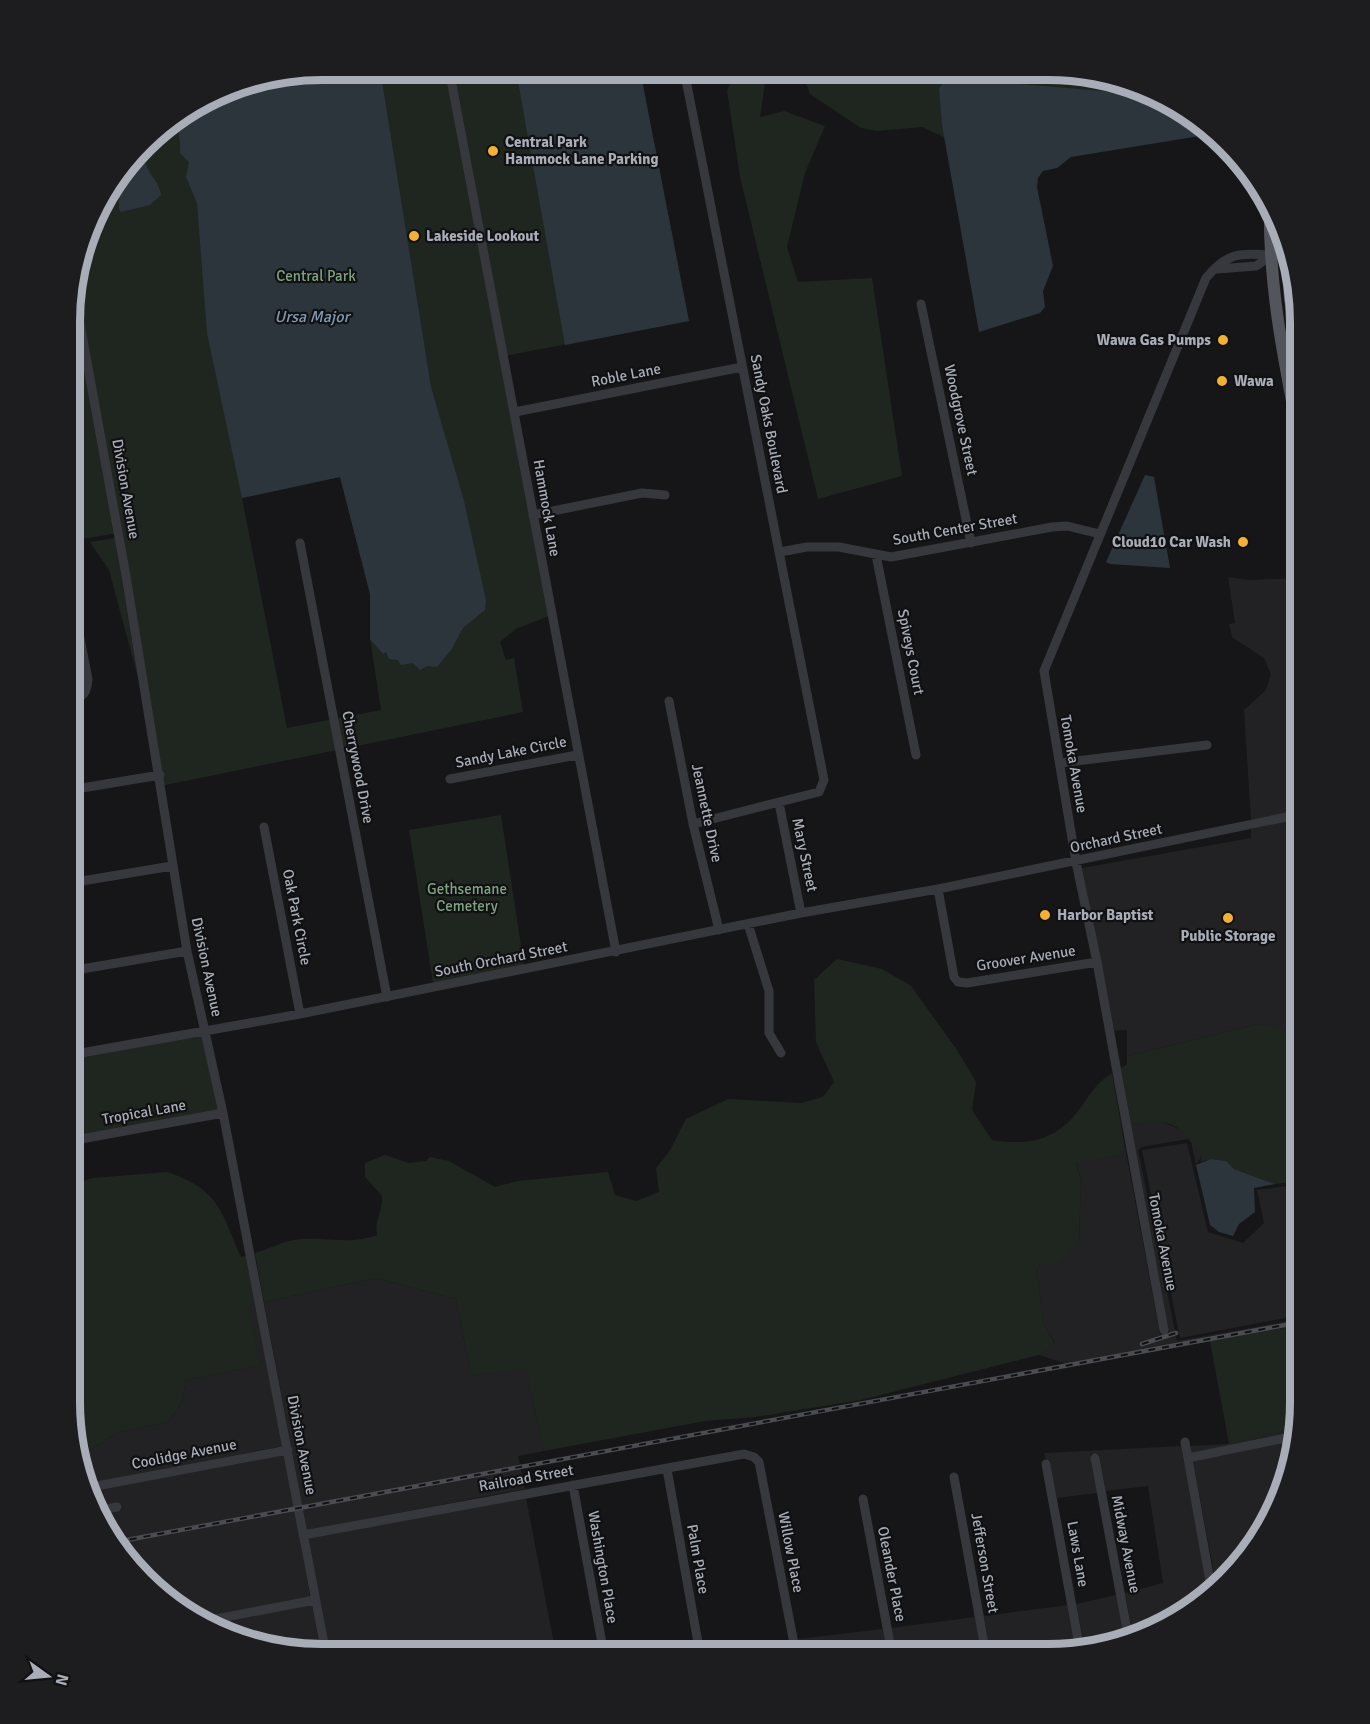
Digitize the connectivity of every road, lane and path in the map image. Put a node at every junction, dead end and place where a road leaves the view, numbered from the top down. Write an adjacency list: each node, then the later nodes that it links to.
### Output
1 (451, 80): 10 (street, Hammock Lane)
2 (686, 80): 8 (street, Sandy Oaks Boulevard)
3 (1270, 225): 5 (main road)
4 (1281, 255): 5 (street, Tomoka Avenue)
5 (1271, 256): 9 (main road); 13 (street, Tomoka Avenue)
6 (921, 304): 15 (street, Woodgrove Street)
7 (80, 330): 25 (street, Division Avenue)
8 (742, 367): 10 (street, Roble Lane); 16 (street, Sandy Oaks Boulevard)
9 (1290, 390)
10 (514, 412): 12 (street, Hammock Lane)
11 (665, 495): 12 (street)
12 (533, 515): 22 (street, Hammock Lane)
13 (1100, 534): 15 (street, South Center Street); 24 (street, Tomoka Avenue)
14 (300, 543): 43 (street, Cherrywood Drive)
15 (971, 543): 17 (street, South Center Street)
16 (780, 552): 17 (street, South Center Street); 28 (street, Sandy Oaks Boulevard)
17 (876, 555): 23 (street, Spiveys Court)
18 (80, 639): 19 (street)
19 (80, 698)
20 (669, 702): 30 (street, Jeannette Drive)
21 (1207, 745): 24 (street)
22 (577, 755): 26 (street, Sandy Lake Circle); 40 (street, Hammock Lane)
23 (916, 755)
24 (1060, 764): 32 (street, Tomoka Avenue)
25 (160, 776): 27 (street); 33 (street, Division Avenue)
26 (450, 779)
27 (80, 788)
28 (779, 803): 30 (street); 36 (street, Mary Street)
29 (1290, 816): 32 (street, Orchard Street)
30 (693, 824): 38 (street, Jeannette Drive)
31 (264, 827): 44 (street, Oak Park Circle)
32 (1076, 862): 35 (street, Orchard Street); 41 (street, Tomoka Avenue)
33 (172, 866): 34 (street); 39 (street, Division Avenue)
34 (80, 881)
35 (938, 889): 36 (street, South Orchard Street); 41 (street, Groover Avenue)
36 (801, 913): 37 (street, South Orchard Street)
37 (748, 924): 38 (street, South Orchard Street); 47 (street)
38 (719, 930): 40 (street, South Orchard Street)
39 (187, 951): 42 (street); 45 (street, Division Avenue)
40 (616, 952): 43 (street, South Orchard Street)
41 (1097, 962): 50 (street, Tomoka Avenue)
42 (80, 969)
43 (387, 997): 44 (street, South Orchard Street)
44 (300, 1014): 45 (street, South Orchard Street)
45 (206, 1030): 46 (street, South Orchard Street); 48 (street, Division Avenue)
46 (80, 1053)
47 (781, 1053)
48 (223, 1113): 49 (street, Tropical Lane); 53 (street, Division Avenue)
49 (80, 1139)
50 (1164, 1330)
51 (1288, 1438): 56 (street)
52 (1185, 1442): 56 (street)
53 (288, 1450): 61 (street, Coolidge Avenue); 65 (street, Division Avenue)
54 (754, 1457): 58 (street, Railroad Street); 74 (street, Willow Place)
55 (1095, 1458): 69 (street, Midway Avenue)
56 (1188, 1458): 66 (street)
57 (1046, 1464): 70 (street, Laws Lane)
58 (667, 1469): 60 (street, Railroad Street); 73 (street, Palm Place)
59 (954, 1477): 76 (street, Jefferson Street)
60 (573, 1485): 65 (street, Railroad Street); 72 (street, Washington Place)
61 (95, 1486)
62 (863, 1499): 75 (street, Oleander Place)
63 (117, 1507): 64 (street)
64 (104, 1509)
65 (303, 1535): 67 (street, Division Avenue)
66 (1210, 1582)
67 (315, 1600): 68 (street); 71 (street, Division Avenue)
68 (214, 1619)
69 (1127, 1631)
70 (1079, 1642)
71 (324, 1644)
72 (602, 1644)
73 (698, 1644)
74 (794, 1644)
75 (890, 1644)
76 (984, 1644)

